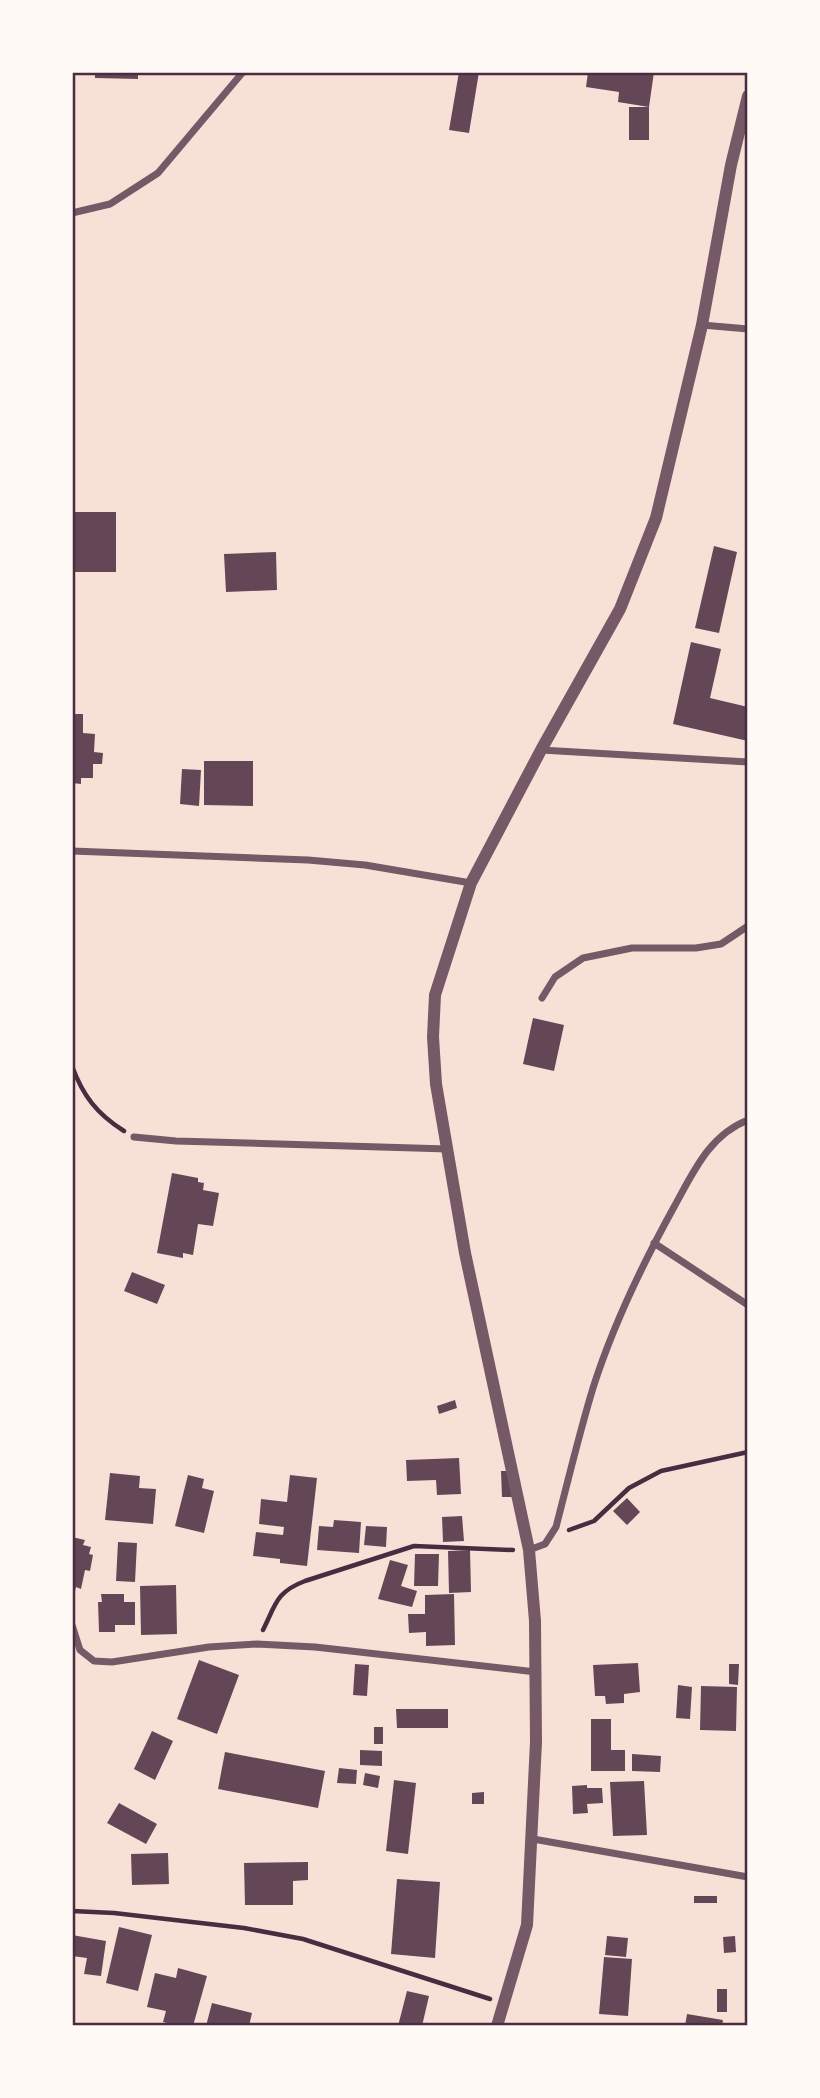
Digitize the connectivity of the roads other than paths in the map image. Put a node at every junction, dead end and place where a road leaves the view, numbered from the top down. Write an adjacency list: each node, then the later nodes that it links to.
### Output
1 (243, 72): 3 (street)
2 (748, 96): 4 (street)
3 (72, 213)
4 (702, 325): 5 (street); 6 (street)
5 (748, 329)
6 (541, 750): 7 (street); 9 (street)
7 (748, 762)
8 (72, 851): 9 (street)
9 (471, 883): 14 (street)
10 (748, 926): 11 (street)
11 (542, 998)
12 (748, 1120): 15 (street)
13 (134, 1137): 14 (street)
14 (449, 1149): 17 (street)
15 (654, 1243): 16 (street); 17 (street)
16 (748, 1305)
17 (529, 1550): 19 (street)
18 (72, 1625): 19 (street)
19 (537, 1672): 20 (street)
20 (533, 1839): 21 (street); 22 (street)
21 (748, 1877)
22 (497, 2026)

